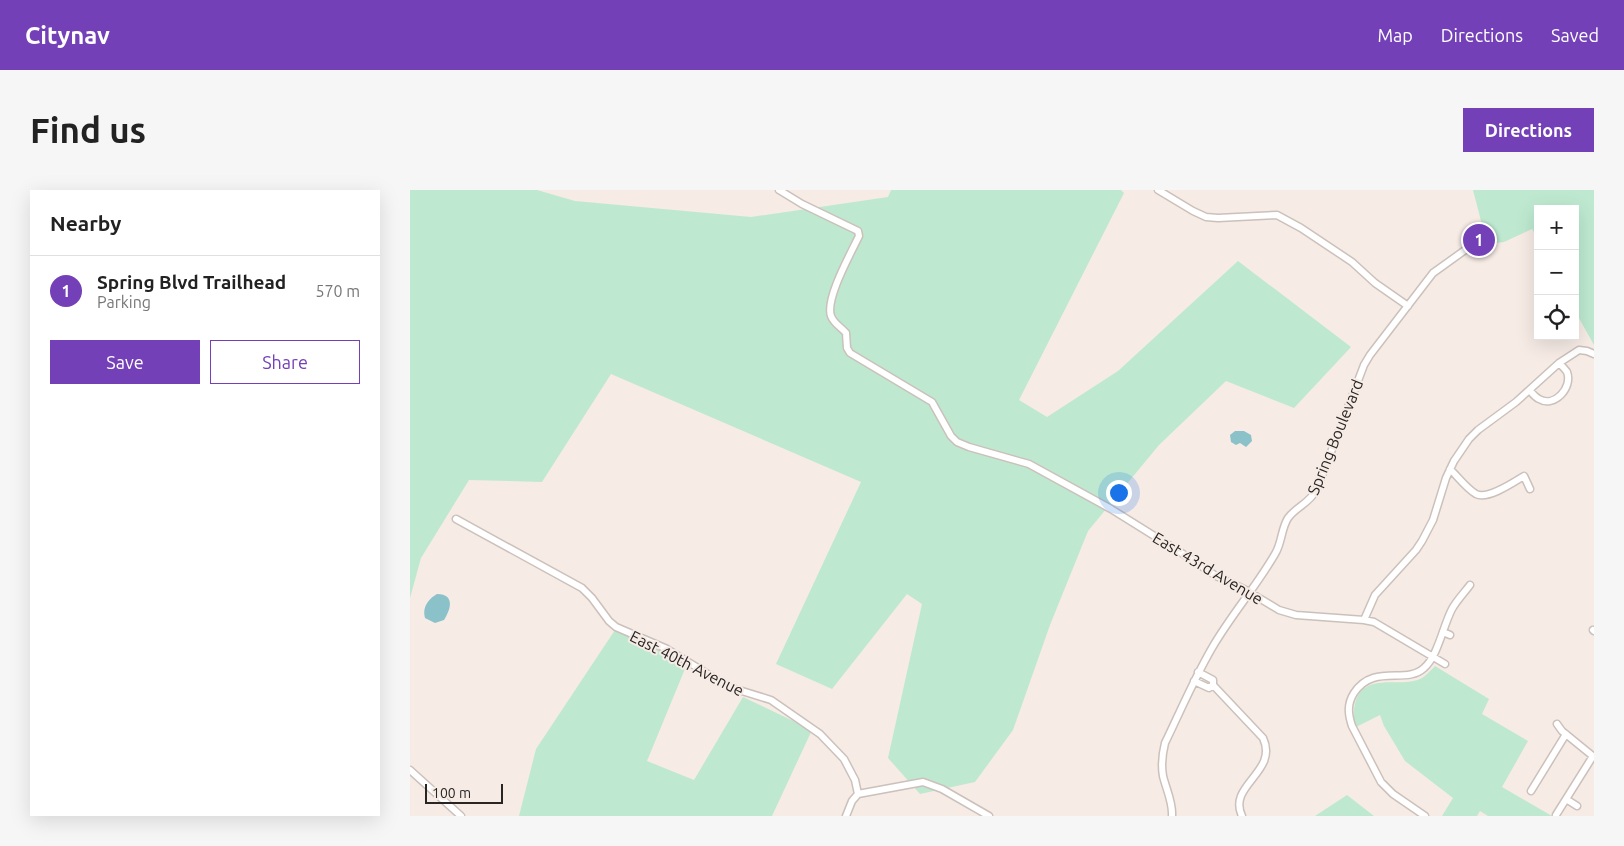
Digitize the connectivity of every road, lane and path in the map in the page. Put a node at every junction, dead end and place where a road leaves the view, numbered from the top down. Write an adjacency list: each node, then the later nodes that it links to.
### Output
1 (779, 190): 12 (street, East 43rd Avenue)
2 (1158, 190): 4 (street)
3 (1479, 240): 4 (street, Spring Boulevard)
4 (1408, 306): 12 (street, Spring Boulevard)
5 (1594, 354): 6 (street)
6 (1560, 363): 7 (street); 7 (street)
7 (1530, 391): 8 (street)
8 (1450, 470): 9 (street); 13 (street)
9 (1530, 489)
10 (456, 519): 25 (street, East 40th Avenue)
11 (1470, 585): 14 (street)
12 (1250, 592): 13 (street, East 43rd Avenue); 18 (street, Spring Boulevard)
13 (1364, 620): 16 (street, East 43rd Avenue)
14 (1442, 632): 15 (street); 16 (street)
15 (1450, 635)
16 (1432, 656): 17 (street, East 43rd Avenue); 37 (street)
17 (1445, 664)
18 (1198, 672): 19 (street, Spring Boulevard); 20 (street)
19 (1194, 681): 20 (street); 35 (street, Spring Boulevard)
20 (1213, 685): 36 (street)
21 (1557, 724): 22 (street)
22 (1566, 734): 23 (street); 27 (street)
23 (1593, 757): 29 (street)
24 (410, 770): 32 (street)
25 (856, 784): 26 (street); 28 (street, East 40th Avenue)
26 (867, 791): 28 (street); 34 (street)
27 (1531, 791)
28 (858, 794): 33 (street)
29 (1566, 799): 30 (street); 31 (street)
30 (1577, 806)
31 (1556, 815)
32 (461, 816)
33 (846, 816)
34 (989, 816)
35 (1172, 816)
36 (1242, 816)
37 (1425, 816)

